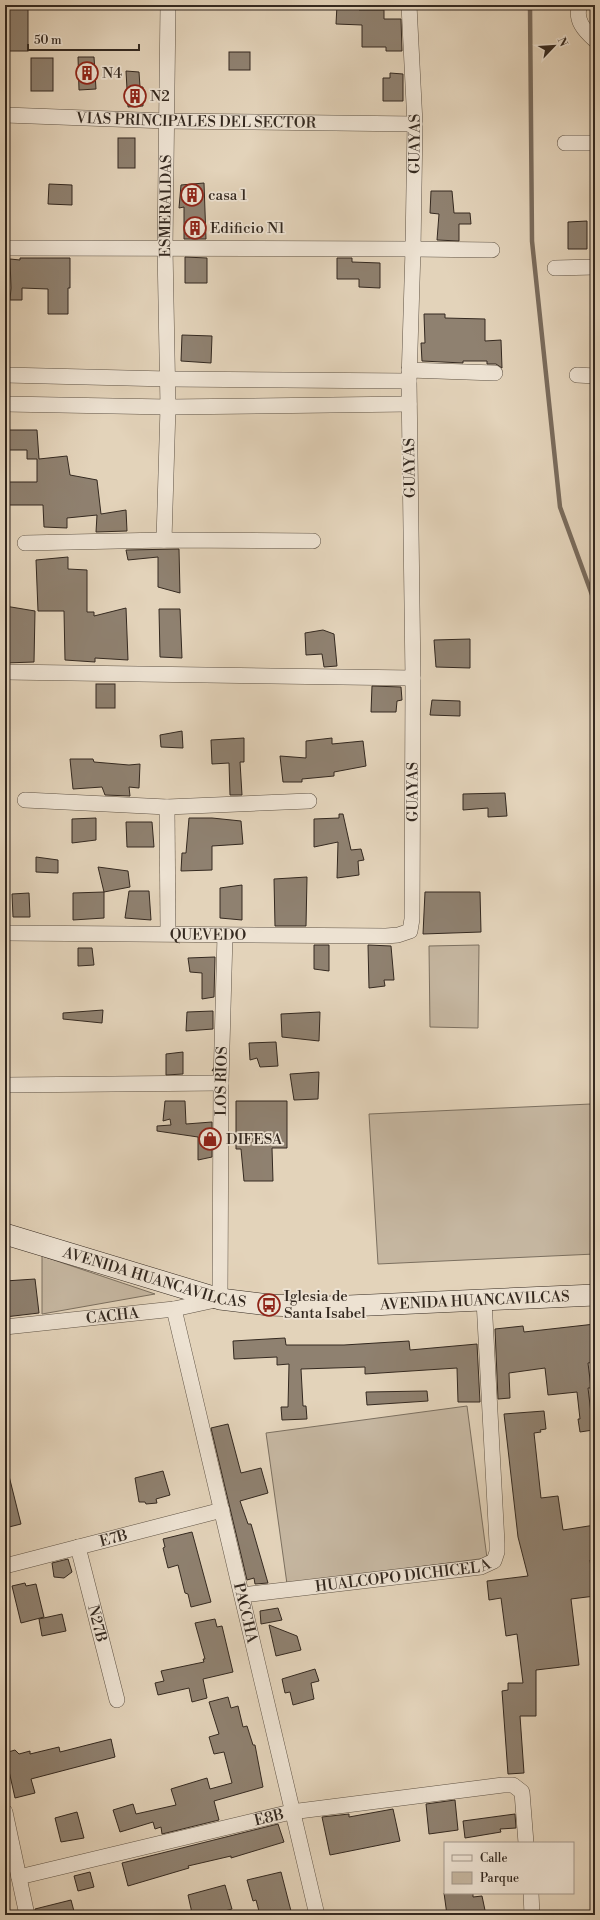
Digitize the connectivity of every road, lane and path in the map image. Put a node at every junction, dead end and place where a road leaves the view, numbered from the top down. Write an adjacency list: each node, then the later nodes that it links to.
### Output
1 (410, 5): 6 (street, GUAYAS)
2 (580, 5): 4 (street)
3 (168, 8): 7 (street)
4 (595, 40)
5 (10, 116): 7 (street, VIAS PRINCIPALES DEL SECTOR)
6 (415, 124): 7 (street, VIAS PRINCIPALES DEL SECTOR); 12 (street, GUAYAS)
7 (167, 125): 11 (street)
8 (565, 143): 9 (street)
9 (595, 143)
10 (5, 248): 11 (street)
11 (165, 248): 12 (street); 21 (street)
12 (413, 249): 13 (street); 18 (street, GUAYAS)
13 (492, 250)
14 (595, 267): 15 (street)
15 (555, 268)
16 (495, 373): 18 (street)
17 (5, 375): 21 (street)
18 (409, 375): 21 (street); 23 (street, GUAYAS)
19 (577, 375): 20 (street)
20 (595, 376)
21 (168, 379): 24 (street)
22 (5, 404): 24 (street)
23 (409, 404): 24 (street); 29 (street, GUAYAS)
24 (168, 407): 25 (street)
25 (164, 540): 26 (street); 27 (street)
26 (313, 541)
27 (25, 543)
28 (5, 672): 29 (street)
29 (413, 678): 33 (street, GUAYAS)
30 (25, 800): 32 (street)
31 (309, 801): 32 (street)
32 (167, 807): 35 (street)
33 (410, 931): 36 (street, QUEVEDO)
34 (5, 933): 35 (street, QUEVEDO)
35 (168, 933): 36 (street, QUEVEDO)
36 (225, 935): 37 (street, LOS RÌOS)
37 (221, 1082): 38 (street); 41 (street, LOS RÌOS)
38 (5, 1085)
39 (5, 1234): 41 (street, AVENIDA HUANCAVILCAS)
40 (595, 1295): 42 (street, AVENIDA HUANCAVILCAS)
41 (220, 1299): 42 (street, AVENIDA HUANCAVILCAS); 43 (street, CACHA)
42 (484, 1300): 48 (street, HUALCOPO DICHICELA)
43 (174, 1310): 44 (street, CACHA); 45 (street, PACCHA)
44 (5, 1327)
45 (222, 1510): 46 (street, E7B); 48 (street, PACCHA)
46 (78, 1547): 47 (street, E7B); 49 (street, N27B)
47 (5, 1566)
48 (242, 1595): 51 (street, PACCHA)
49 (117, 1700)
50 (5, 1812): 53 (street)
51 (291, 1812): 52 (street, E8B); 53 (street, E8B); 56 (street, PACCHA)
52 (526, 1842)
53 (19, 1877): 55 (street)
54 (530, 1894): 57 (street)
55 (27, 1915)
56 (317, 1915)
57 (532, 1915)

